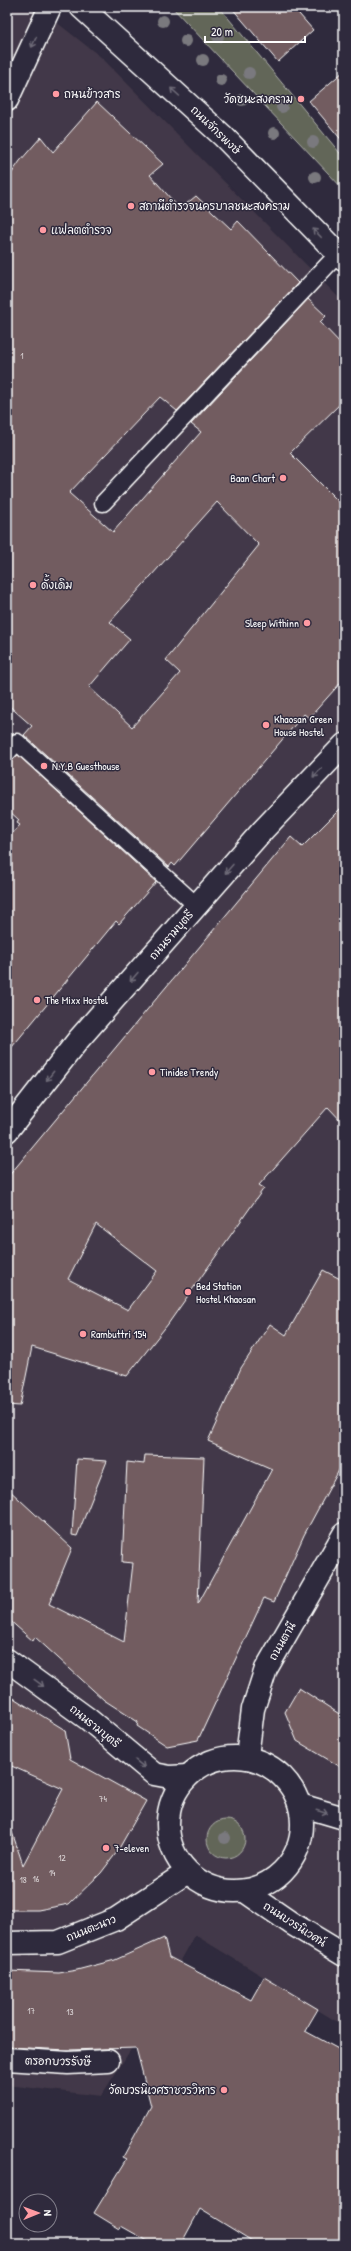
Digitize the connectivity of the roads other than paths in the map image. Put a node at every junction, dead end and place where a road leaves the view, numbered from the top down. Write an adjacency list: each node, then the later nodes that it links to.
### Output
1 (50, 7): 3 (street, one-way to 3)
2 (86, 9): 4 (street, ถนนจักรพงษ์, one-way to 2)
3 (7, 100)
4 (341, 257): 5 (lane)
5 (103, 503)
6 (344, 745): 8 (street, ถนนรามบุตรี, one-way to 8)
7 (7, 753): 8 (lane)
8 (196, 906): 9 (street, ถนนรามบุตรี, one-way to 9)
9 (7, 1131)
10 (344, 1534): 12 (street, ถนนตานี)
11 (7, 1660): 13 (street, ถนนรามบุตรี, one-way to 13)
12 (247, 1756): 13 (street); 14 (street)
13 (187, 1776): 16 (street)
14 (300, 1805): 15 (street, one-way to 15); 17 (street)
15 (344, 1818)
16 (186, 1873): 17 (street); 18 (street, ถนนตะนาว)
17 (246, 1892): 19 (street, ถนนบวรนิเวศน์)
18 (7, 1943)
19 (344, 1955)
20 (7, 2059): 21 (street, ตรอกบวรรังษี)
21 (108, 2061)

